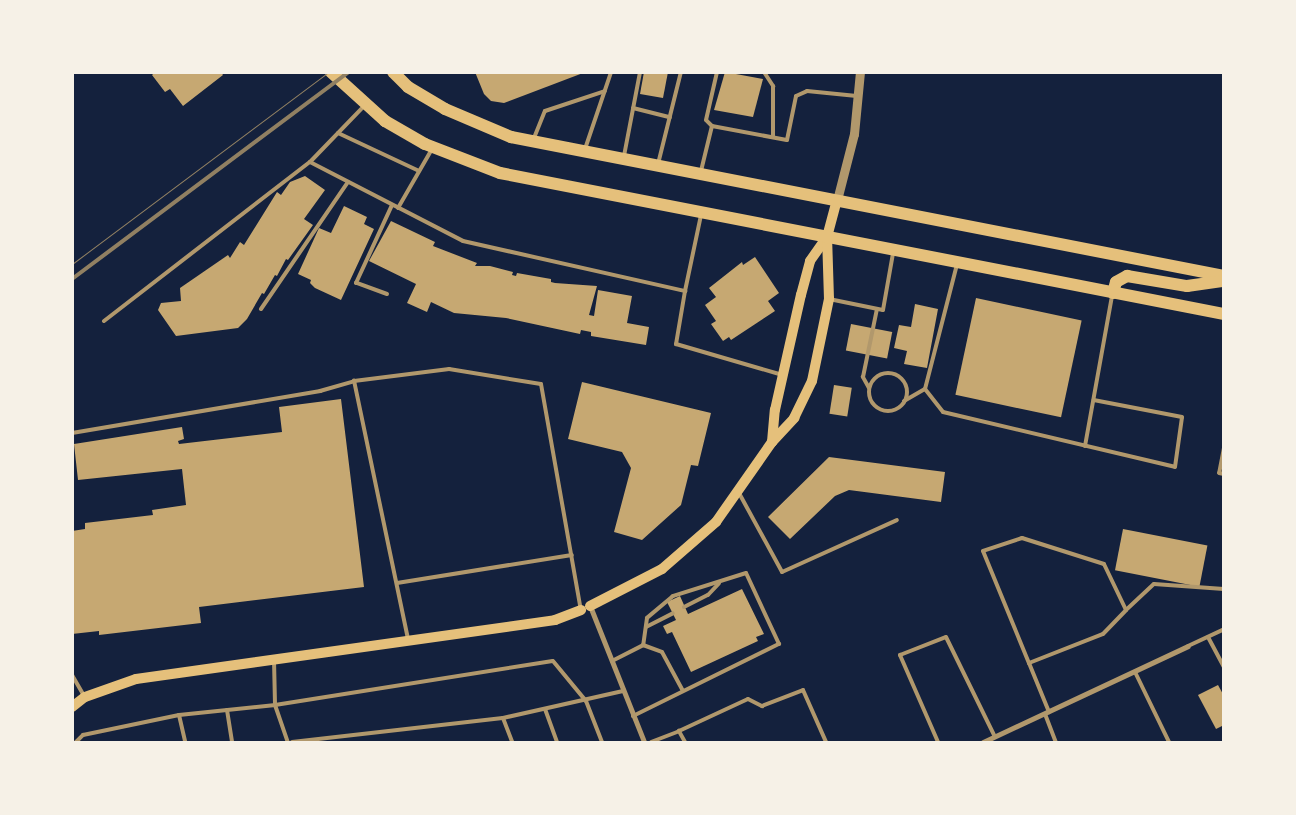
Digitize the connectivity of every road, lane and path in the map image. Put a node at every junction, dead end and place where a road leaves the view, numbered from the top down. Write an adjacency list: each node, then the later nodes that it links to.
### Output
1 (331, 72): 11 (main road)
2 (392, 72): 17 (main road)
3 (611, 72): 9 (lane)
4 (640, 72): 12 (lane)
5 (681, 72): 13 (lane)
6 (717, 72): 14 (lane)
7 (764, 72): 16 (lane)
8 (860, 72): 10 (street)
9 (605, 91): 17 (lane); 19 (lane)
10 (860, 97): 16 (lane); 26 (street)
11 (366, 104): 15 (lane); 18 (main road)
12 (633, 108): 13 (lane); 20 (lane)
13 (670, 116): 22 (lane)
14 (712, 126): 16 (lane); 24 (lane)
15 (338, 133): 21 (lane); 23 (lane)
16 (773, 137)
17 (533, 141): 19 (main road)
18 (432, 147): 23 (lane); 29 (main road)
19 (584, 151): 20 (main road)
20 (624, 159): 22 (main road)
21 (310, 162): 25 (lane); 42 (lane)
22 (658, 166): 24 (main road)
23 (419, 171): 28 (lane)
24 (700, 176): 26 (main road)
25 (348, 182): 27 (lane); 40 (lane)
26 (837, 200): 30 (main road); 33 (main road)
27 (392, 205): 28 (lane); 37 (lane)
28 (398, 208): 35 (lane)
29 (701, 214): 30 (main road); 35 (lane)
30 (827, 237): 31 (main road); 38 (main road); 43 (main road)
31 (894, 250): 32 (main road); 39 (lane)
32 (958, 262): 36 (main road); 46 (lane)
33 (1224, 276)
34 (1224, 281): 36 (main road)
35 (685, 291): 43 (lane)
36 (1113, 293): 41 (main road); 47 (lane)
37 (387, 294)
38 (829, 299): 39 (lane); 50 (main road)
39 (877, 309): 45 (lane)
40 (261, 310)
41 (1224, 314)
42 (104, 320)
43 (784, 375): 50 (main road)
44 (354, 381): 49 (lane); 56 (lane); 58 (lane)
45 (869, 388): 48 (lane); 48 (lane)
46 (925, 389): 48 (lane); 51 (lane)
47 (1094, 400): 51 (lane); 51 (lane)
48 (904, 401)
49 (72, 434)
50 (772, 442): 54 (main road)
51 (1086, 446)
52 (1224, 448): 53 (lane)
53 (1224, 474)
54 (739, 493): 55 (lane); 61 (main road)
55 (897, 520)
56 (572, 555): 58 (lane); 61 (lane)
57 (721, 581): 60 (lane); 64 (lane); 77 (lane)
58 (397, 582): 67 (lane)
59 (1224, 589): 62 (lane)
60 (684, 607)
61 (586, 608): 67 (main road); 71 (street)
62 (1126, 610): 72 (lane); 72 (lane)
63 (673, 613): 64 (lane)
64 (645, 627): 68 (lane)
65 (1224, 629): 66 (lane)
66 (1208, 636): 69 (lane); 73 (lane)
67 (408, 640): 70 (main road)
68 (643, 645): 71 (lane); 77 (lane)
69 (1188, 646): 74 (street)
70 (274, 660): 78 (main road); 80 (lane)
71 (612, 661): 76 (street)
72 (1029, 663): 84 (lane)
73 (1224, 667)
74 (1135, 672): 84 (street); 105 (lane)
75 (72, 676): 78 (lane)
76 (623, 690): 79 (lane); 86 (street)
77 (683, 692): 86 (lane)
78 (85, 698): 81 (main road)
79 (586, 701): 80 (lane); 82 (lane); 97 (lane)
80 (275, 705): 83 (lane); 93 (lane)
81 (72, 707)
82 (545, 708): 87 (lane); 96 (lane)
83 (227, 710): 85 (lane); 92 (lane)
84 (1047, 713): 89 (street); 104 (lane)
85 (179, 715): 90 (lane); 91 (lane)
86 (633, 716): 98 (street)
87 (503, 718): 94 (lane); 95 (lane)
88 (679, 731): 99 (lane); 100 (lane); 101 (lane)
89 (995, 737): 102 (lane); 103 (street)
90 (76, 742)
91 (185, 742)
92 (232, 742)
93 (288, 742)
94 (292, 742)
95 (512, 742)
96 (557, 742)
97 (602, 742)
98 (644, 742)
99 (650, 742)
100 (685, 742)
101 (826, 742)
102 (938, 742)
103 (983, 742)
104 (1056, 742)
105 (1169, 742)

